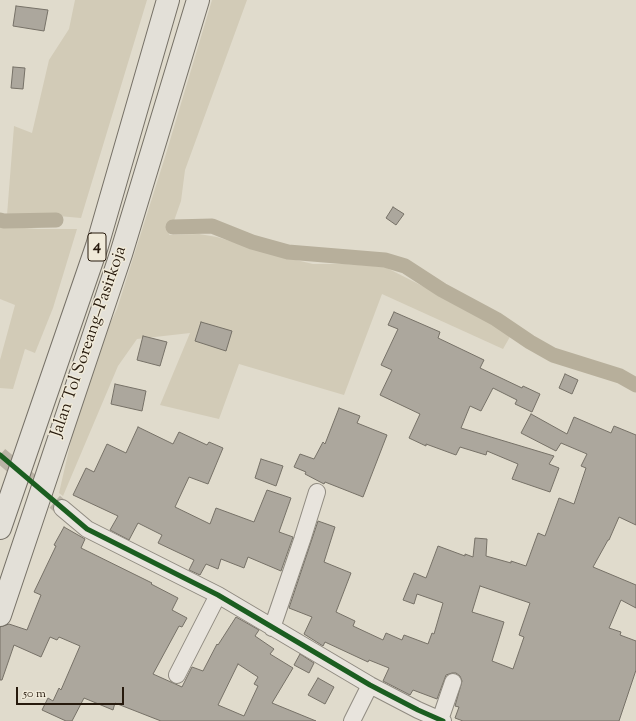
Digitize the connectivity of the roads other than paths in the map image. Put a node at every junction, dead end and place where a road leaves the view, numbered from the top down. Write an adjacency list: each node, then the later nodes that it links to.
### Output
1 (168, 0): 5 (highway, Jalan Tol Soreang–Pasirkoja / 4)
2 (198, 0): 7 (highway, Jalan Tol Soreang–Pasirkoja / 4)
3 (317, 492): 8 (street)
4 (62, 508): 6 (street)
5 (0, 528)
6 (218, 595): 8 (street); 9 (street)
7 (0, 615)
8 (272, 628): 11 (street)
9 (178, 675)
10 (453, 682): 12 (street)
11 (370, 685): 12 (street); 13 (street)
12 (441, 720)
13 (352, 721)

